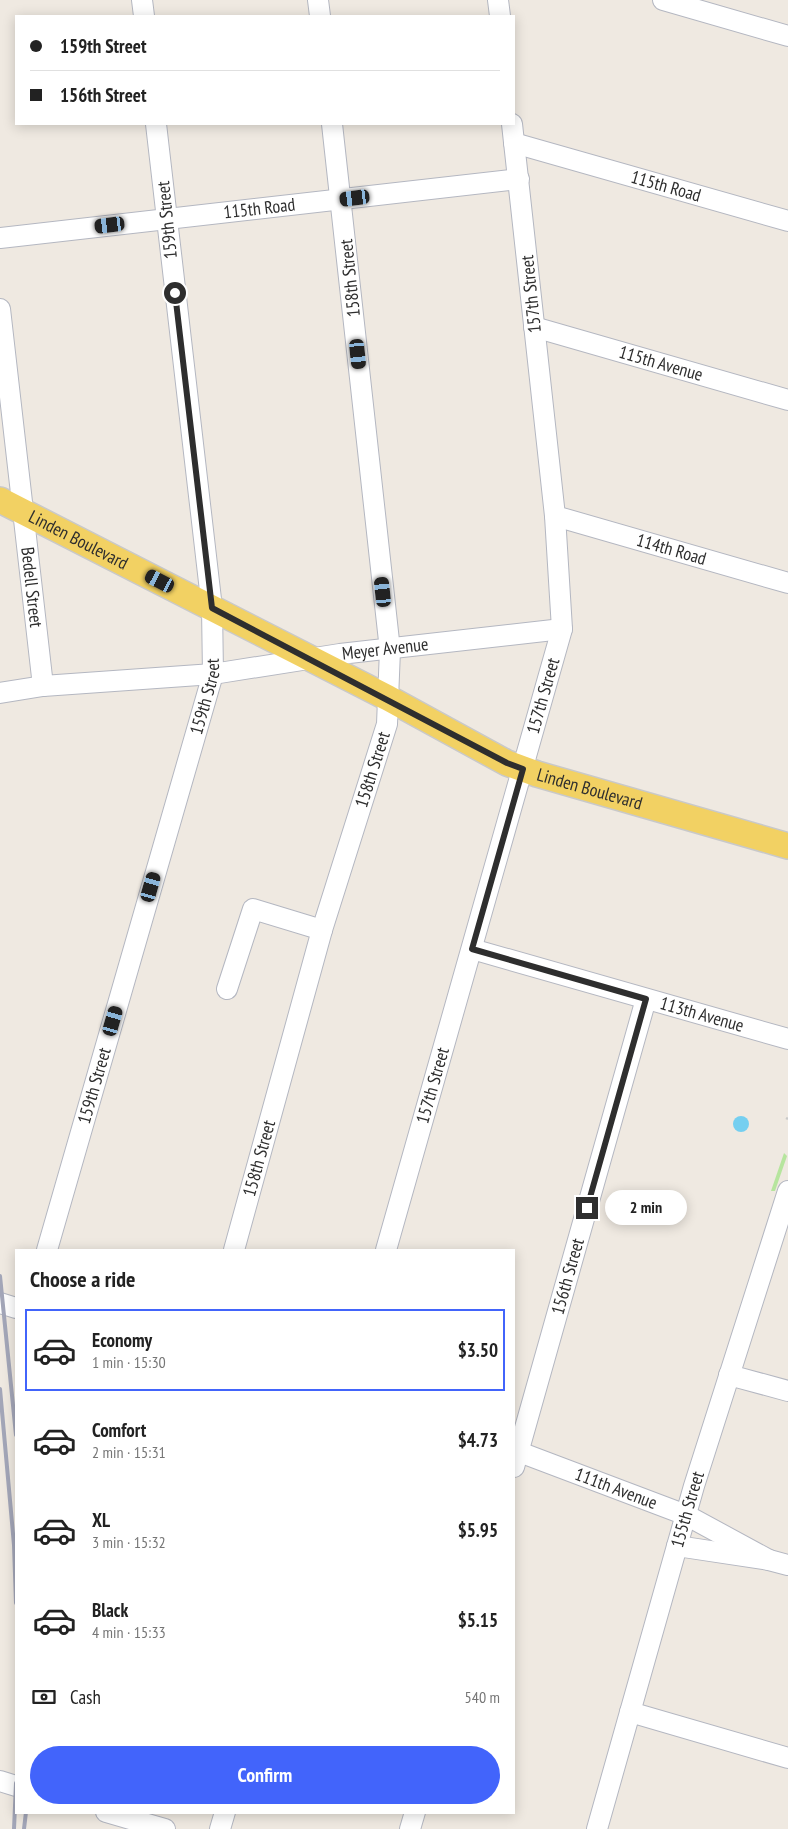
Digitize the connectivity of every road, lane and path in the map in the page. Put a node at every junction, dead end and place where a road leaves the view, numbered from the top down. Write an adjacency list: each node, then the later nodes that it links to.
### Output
1 (142, 0): 5 (street)
2 (318, 0): 6 (street)
3 (498, 0): 7 (street)
4 (663, 0): 8 (street)
5 (144, 15)
6 (320, 15)
7 (500, 15)
8 (788, 36)
9 (156, 125): 14 (street, 159th Street)
10 (332, 125): 13 (street, 158th Street)
11 (513, 133): 12 (street, 157th Street); 15 (street, 115th Road)
12 (519, 179): 13 (street, 115th Road); 18 (street, 157th Street)
13 (341, 199): 14 (street, 115th Road); 26 (street, 158th Street)
14 (166, 219): 16 (street, 115th Road); 24 (street, 159th Street)
15 (788, 221)
16 (0, 238)
17 (0, 309): 21 (street, Bedell Street)
18 (534, 327): 19 (street, 115th Avenue); 22 (street, 157th Street)
19 (788, 400)
20 (0, 500): 21 (main road, Linden Boulevard)
21 (22, 511): 24 (main road, Linden Boulevard); 29 (street, Bedell Street)
22 (555, 516): 23 (street, 114th Road); 25 (street, 157th Street)
23 (788, 583)
24 (212, 608): 27 (main road, Linden Boulevard); 28 (street, 159th Street)
25 (562, 629): 26 (street, Meyer Avenue); 32 (street, 157th Street)
26 (390, 650): 27 (street, Meyer Avenue); 31 (street, 158th Street)
27 (309, 659): 28 (street, Meyer Avenue); 31 (main road, Linden Boulevard)
28 (212, 674): 29 (street, Meyer Avenue); 40 (street, 159th Street)
29 (43, 686): 30 (street, Meyer Avenue)
30 (0, 693)
31 (388, 698): 32 (main road, Linden Boulevard); 34 (street, 158th Street)
32 (523, 769): 33 (main road, Linden Boulevard); 35 (street, 157th Street)
33 (788, 846)
34 (322, 930): 36 (street); 41 (street, 158th Street)
35 (472, 949): 37 (street, 113th Avenue); 42 (street, 157th Street)
36 (227, 989)
37 (646, 999): 38 (street, 113th Avenue); 47 (street, 156th Street)
38 (788, 1040)
39 (786, 1203): 45 (street, 155th Street)
40 (47, 1249)
41 (234, 1249)
42 (386, 1249)
43 (0, 1303): 44 (street)
44 (15, 1308)
45 (729, 1374): 46 (street); 48 (street, 155th Street)
46 (788, 1392)
47 (515, 1456): 48 (street, 111th Avenue)
48 (686, 1515): 49 (street, 155th Street); 50 (street, 111th Avenue)
49 (678, 1546): 50 (street, 111th Avenue); 52 (street, 155th Street)
50 (768, 1560): 51 (street, 111th Avenue)
51 (788, 1565)
52 (630, 1712): 53 (street); 62 (street, 155th Street)
53 (788, 1758)
54 (0, 1781): 55 (street)
55 (15, 1786)
56 (113, 1814): 59 (street)
57 (224, 1814): 60 (street)
58 (414, 1814): 61 (street)
59 (165, 1829)
60 (220, 1829)
61 (410, 1829)
62 (597, 1829)

